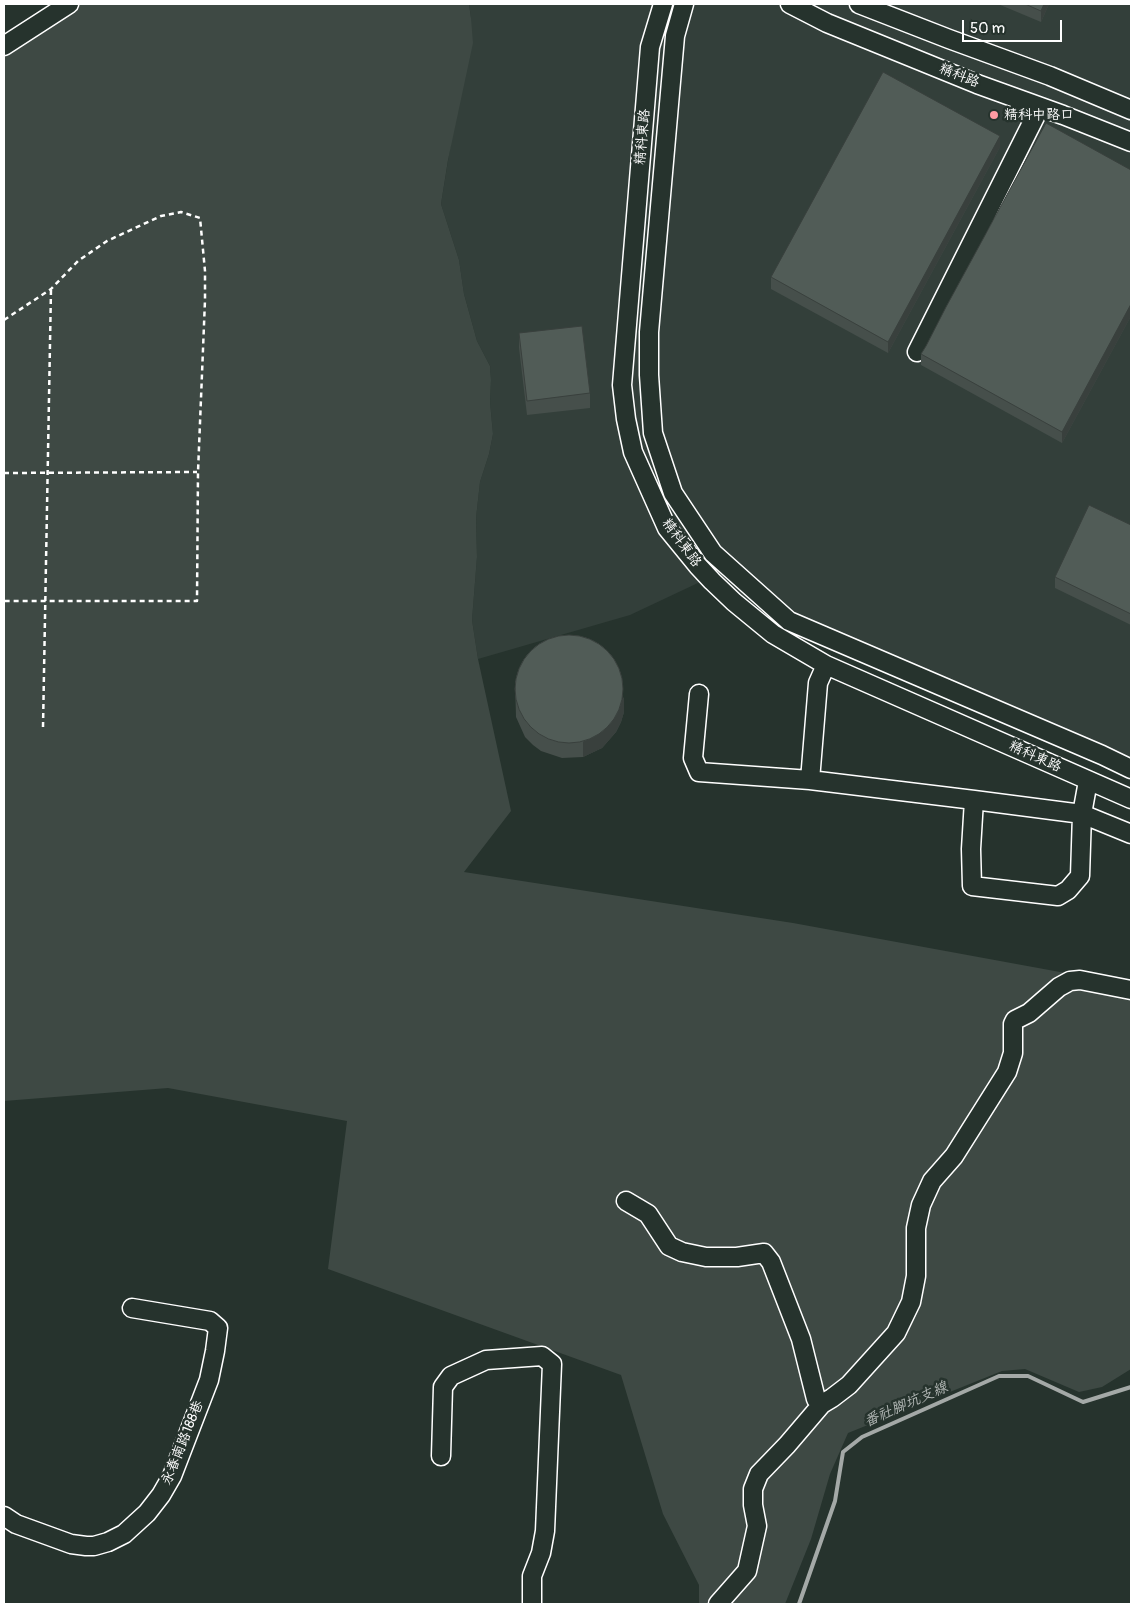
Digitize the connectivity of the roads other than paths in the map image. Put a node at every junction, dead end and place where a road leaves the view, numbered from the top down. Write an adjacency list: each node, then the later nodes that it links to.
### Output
1 (69, 4): 6 (street)
2 (663, 4): 11 (street, 精科東路)
3 (684, 4): 13 (street, 精科東路)
4 (790, 4): 7 (street, 精科路)
5 (859, 4): 8 (street)
6 (4, 46)
7 (1040, 107): 9 (street, 精科路); 10 (street)
8 (1131, 110)
9 (1131, 142)
10 (917, 352)
11 (826, 665): 14 (street); 15 (street, 精科東路)
12 (698, 694): 14 (street)
13 (1131, 768)
14 (810, 780): 17 (street)
15 (1088, 781): 16 (street, 精科東路); 18 (street)
16 (1131, 799)
17 (974, 800): 18 (street); 18 (street)
18 (1082, 814): 19 (street)
19 (1131, 834)
20 (1131, 990): 23 (street)
21 (626, 1201): 23 (street)
22 (132, 1308): 25 (street, 永春南路188巷)
23 (822, 1404): 27 (street)
24 (440, 1456): 26 (street)
25 (4, 1516)
26 (532, 1604)
27 (718, 1604)

